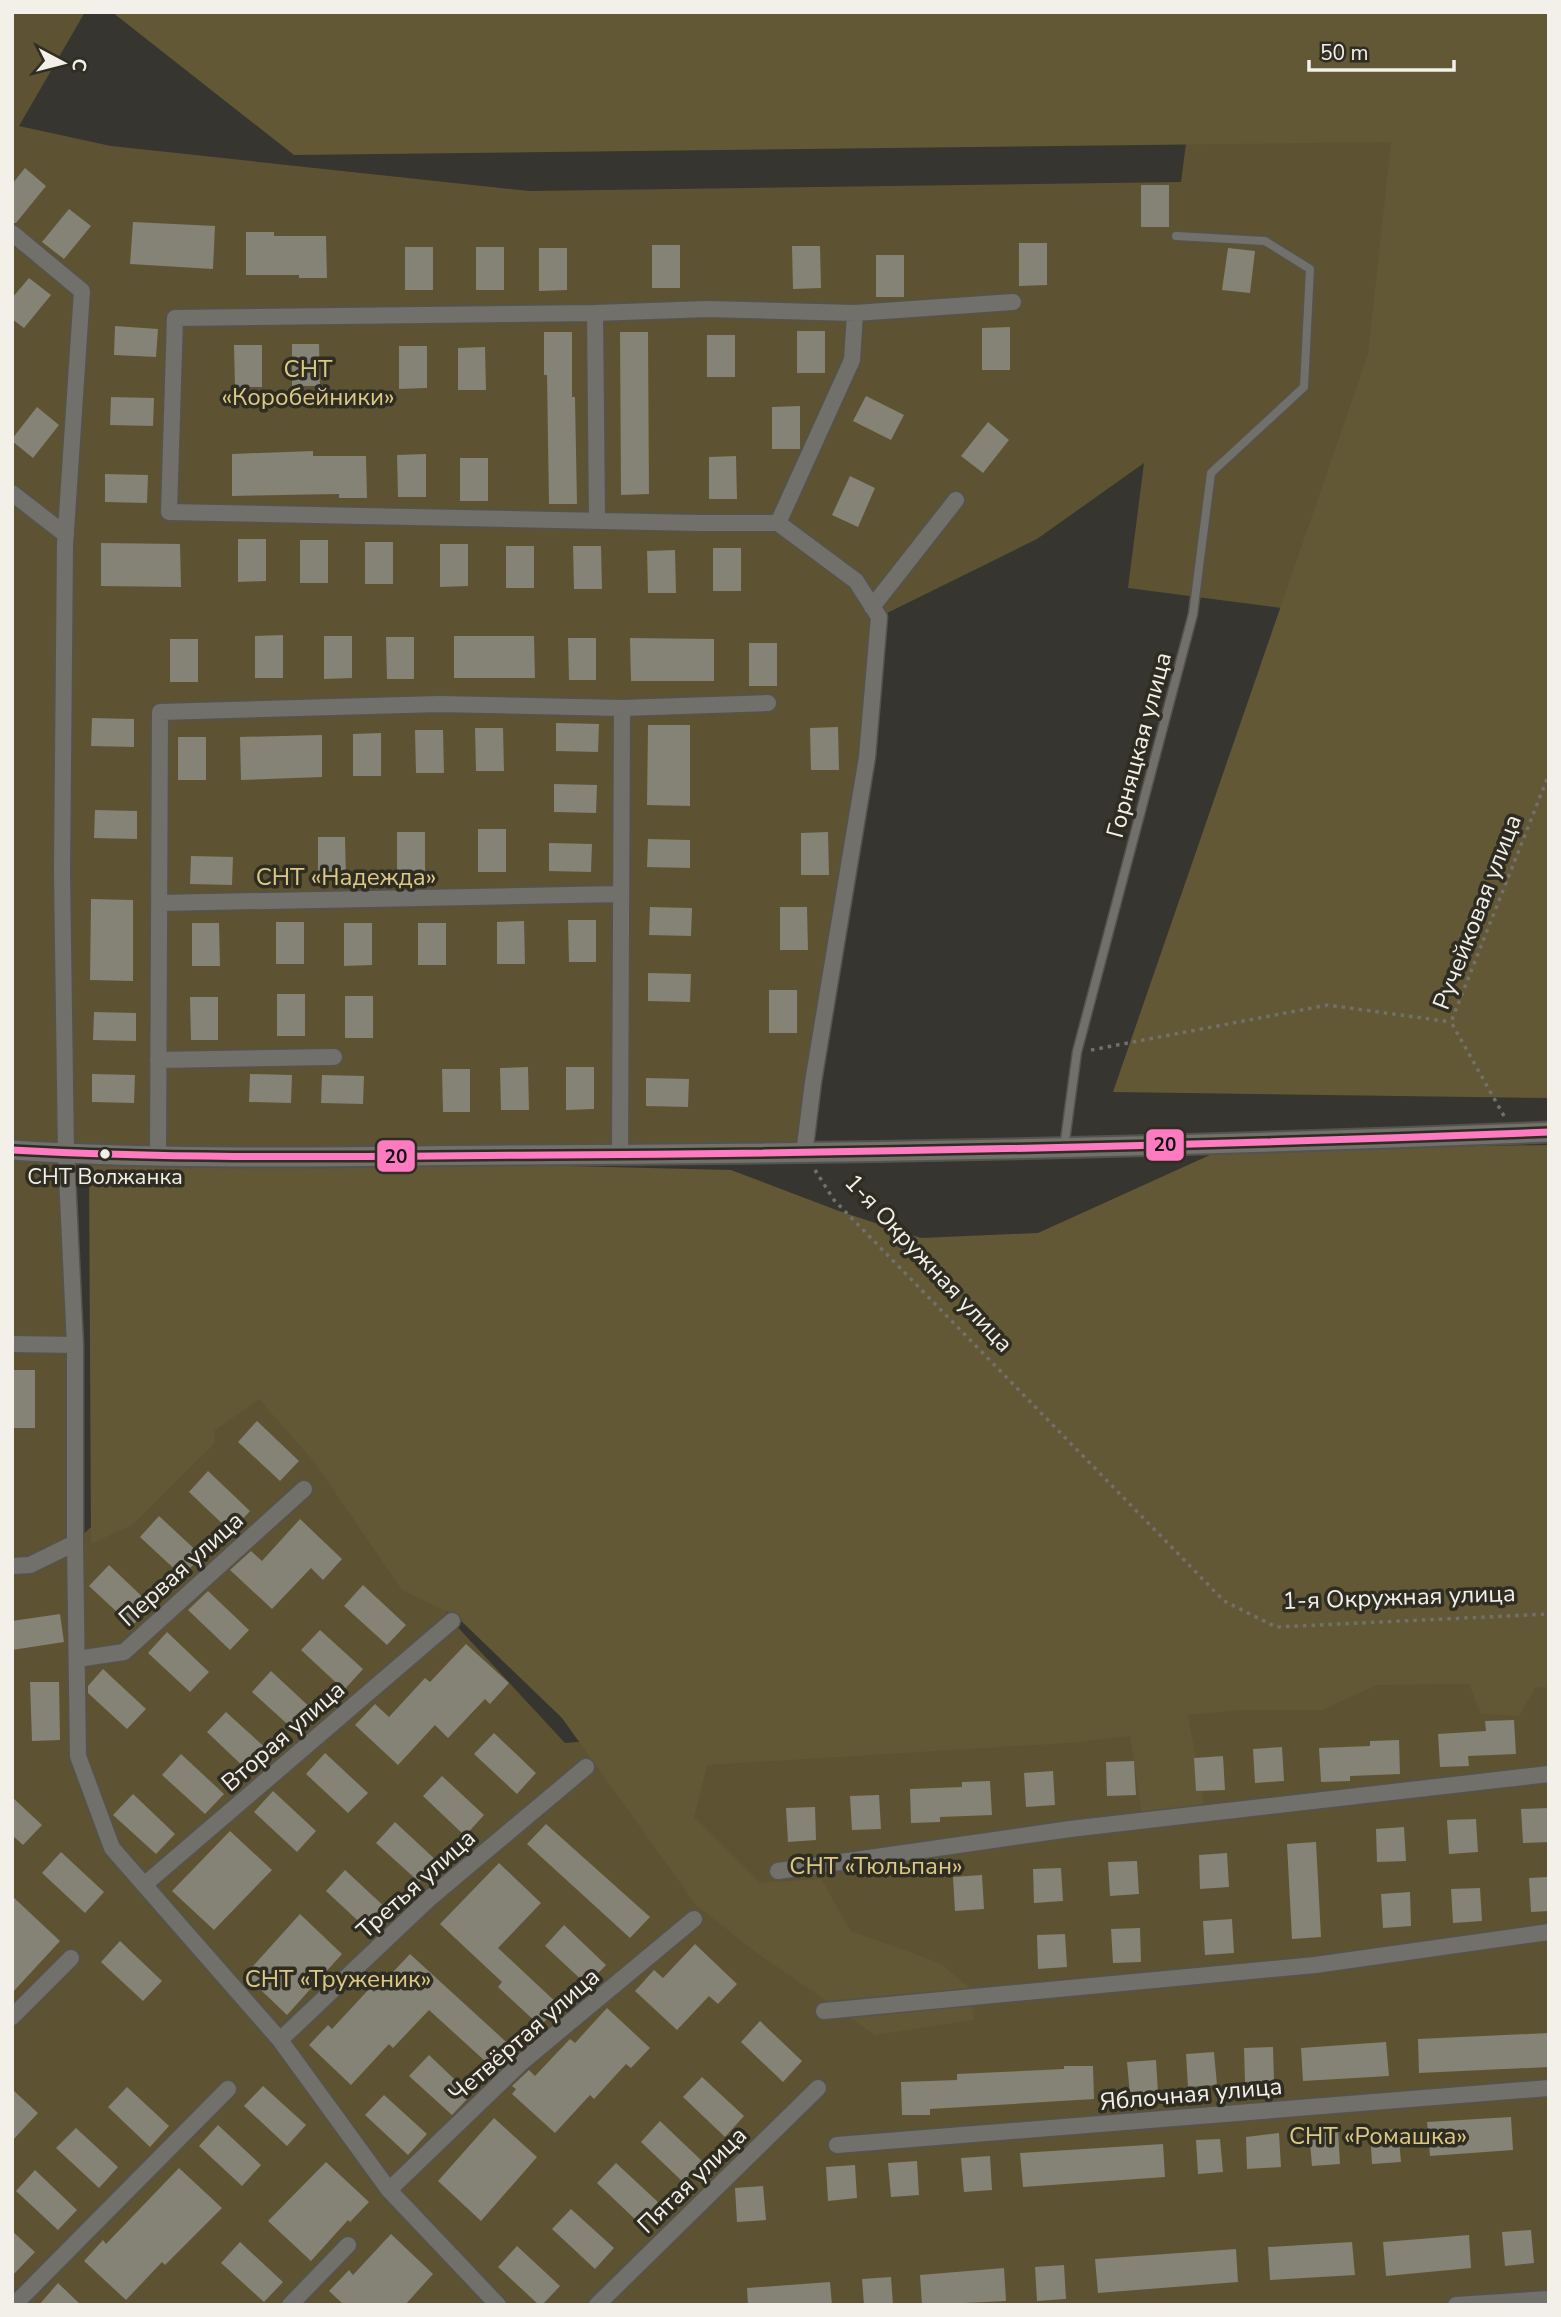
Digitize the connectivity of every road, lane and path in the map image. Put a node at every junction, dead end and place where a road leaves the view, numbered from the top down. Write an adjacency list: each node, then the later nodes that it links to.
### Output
1 (12, 233): 10 (street)
2 (1176, 236): 18 (lane, Горняцкая улица)
3 (1013, 302): 5 (street)
4 (595, 313): 5 (street); 8 (street); 8 (street)
5 (855, 313): 9 (street)
6 (12, 493): 10 (street)
7 (956, 500): 11 (street)
8 (597, 520): 9 (street)
9 (778, 523): 11 (street)
10 (66, 535): 25 (street)
11 (872, 607): 26 (street)
12 (768, 703): 13 (street)
13 (622, 708): 15 (street); 16 (street)
14 (1549, 774): 17 (path, Ручейковая улица)
15 (620, 894): 16 (street); 27 (street)
16 (160, 903): 20 (street)
17 (1451, 1023): 18 (path); 22 (path, Ручейковая улица)
18 (1077, 1052): 23 (lane, Горняцкая улица)
19 (334, 1057): 20 (street)
20 (158, 1060): 28 (street)
21 (1549, 1132): 22 (street)
22 (1514, 1133): 23 (street)
23 (1064, 1148): 26 (street)
24 (12, 1150): 25 (street)
25 (66, 1154): 28 (street); 30 (street)
26 (804, 1154): 27 (street); 34 (path, 1-я Окружная улица)
27 (620, 1155): 28 (street)
28 (158, 1156)
29 (12, 1344): 30 (street)
30 (75, 1345): 32 (street)
31 (304, 1489): 36 (street, Первая улица)
32 (75, 1543): 33 (street); 36 (street)
33 (12, 1566)
34 (1549, 1614)
35 (452, 1621): 40 (street, Вторая улица)
36 (77, 1659): 40 (street)
37 (586, 1767): 46 (street, Третья улица)
38 (1549, 1774): 39 (street)
39 (778, 1871)
40 (144, 1885): 46 (street)
41 (694, 1919): 51 (street, Четвёртая улица)
42 (1549, 1932): 44 (street)
43 (71, 1958): 45 (street)
44 (824, 2011)
45 (12, 2017)
46 (280, 2040): 51 (street)
47 (818, 2088): 57 (street, Пятая улица)
48 (1549, 2088): 50 (street, Яблочная улица)
49 (228, 2089): 54 (street)
50 (837, 2145)
51 (389, 2190): 56 (street)
52 (348, 2245): 55 (street)
53 (1549, 2299): 58 (street)
54 (14, 2305)
55 (290, 2305)
56 (498, 2305)
57 (597, 2305)
58 (1456, 2305)

